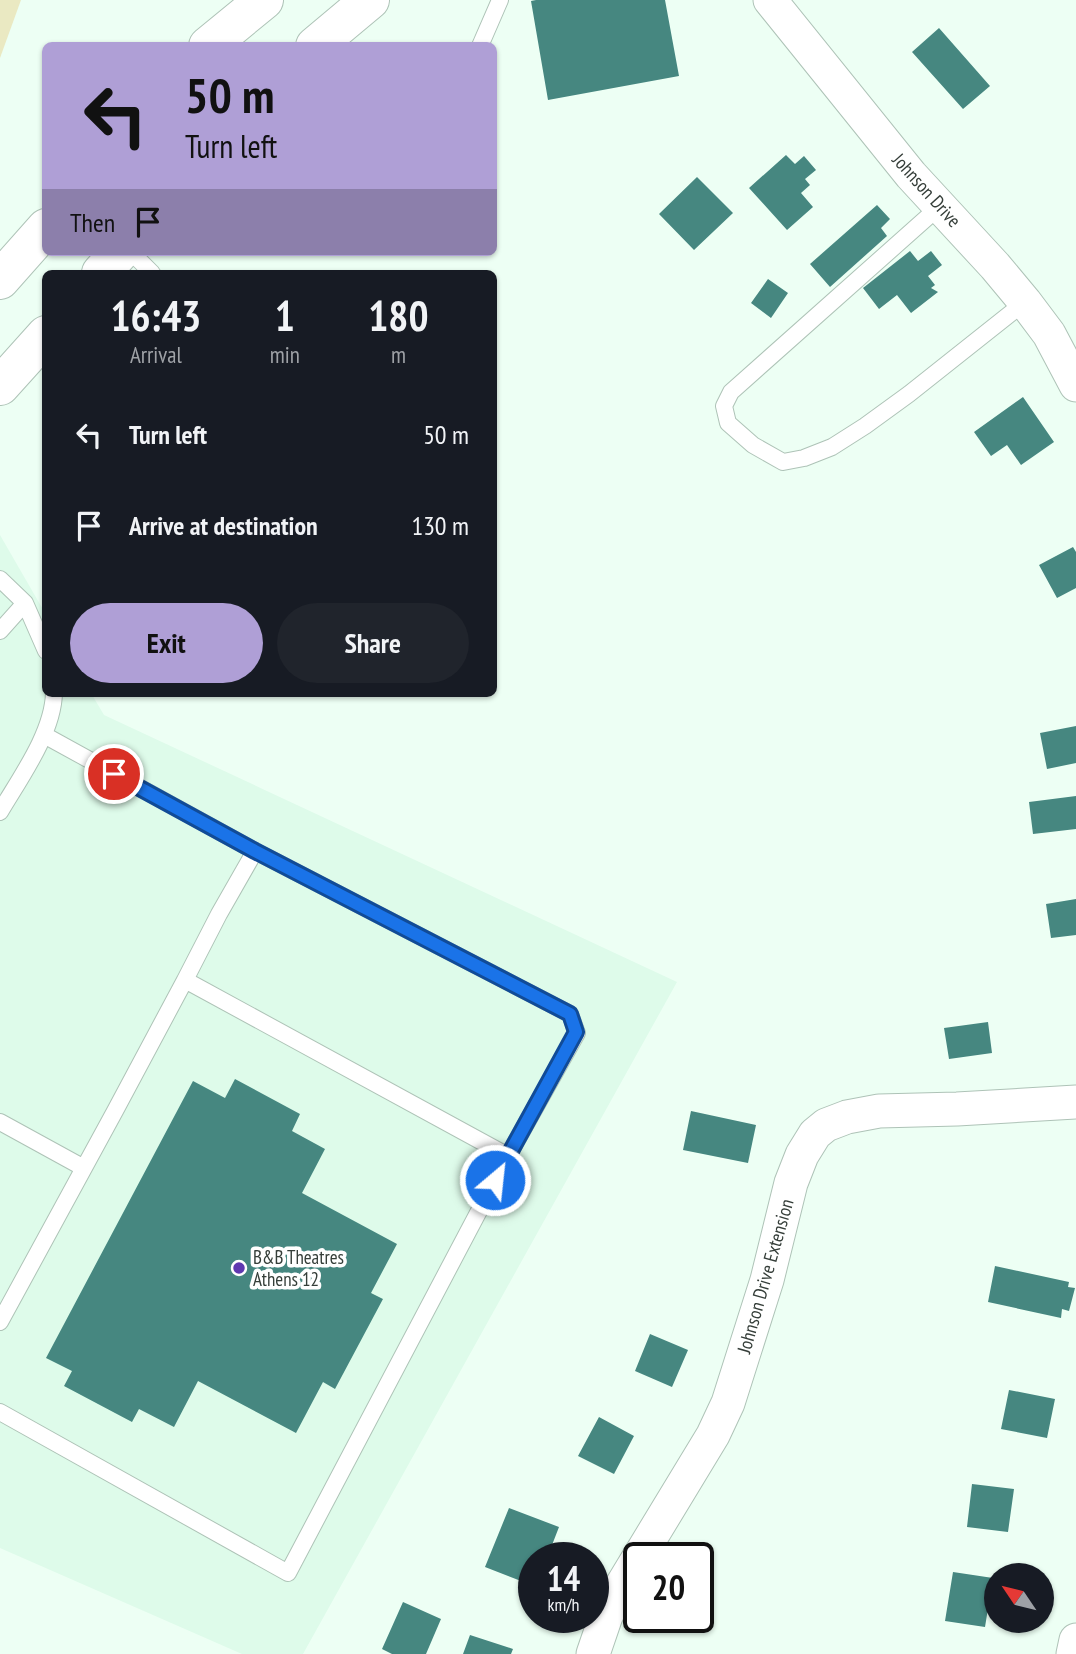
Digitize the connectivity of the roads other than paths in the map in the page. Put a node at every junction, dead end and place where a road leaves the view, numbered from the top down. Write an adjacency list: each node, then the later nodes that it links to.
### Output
1 (264, 0): 5 (highway)
2 (370, 0): 6 (highway)
3 (500, 0): 7 (lane)
4 (770, 0): 8 (street, Johnson Drive)
5 (213, 42)
6 (320, 42)
7 (482, 42)
8 (940, 206): 15 (street, Johnson Drive); 15 (lane)
9 (42, 233): 14 (highway)
10 (116, 256): 12 (highway)
11 (135, 256): 13 (lane)
12 (104, 270)
13 (149, 270)
14 (0, 280)
15 (1026, 302): 17 (street, Johnson Drive)
16 (42, 339): 18 (highway)
17 (1076, 385)
18 (0, 386)
19 (0, 579): 20 (lane)
20 (25, 603): 21 (lane); 22 (lane)
21 (0, 631)
22 (42, 642)
23 (54, 697): 24 (lane)
24 (44, 735): 25 (lane); 26 (lane)
25 (0, 812)
26 (255, 851): 27 (lane); 30 (lane)
27 (185, 980): 30 (lane); 31 (lane)
28 (1076, 1102): 35 (street, Johnson Drive Extension)
29 (0, 1122): 31 (lane)
30 (508, 1156): 33 (lane)
31 (84, 1168): 32 (lane)
32 (0, 1322)
33 (0, 1412)
34 (1076, 1640): 36 (street)
35 (593, 1654)
36 (1073, 1654)

